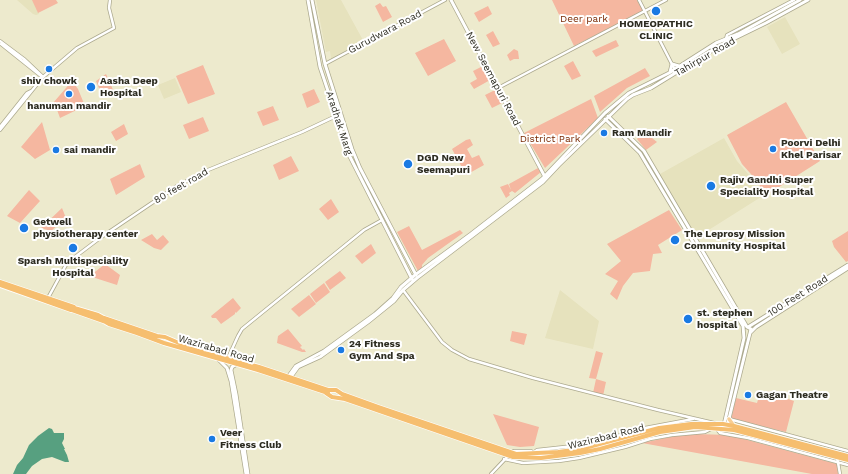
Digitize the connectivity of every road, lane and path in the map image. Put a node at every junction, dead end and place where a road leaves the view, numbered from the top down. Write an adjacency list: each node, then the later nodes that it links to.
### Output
1 (110, 0): 20 (street)
2 (308, 0): 24 (main road, Aradhak Marg)
3 (312, 0): 15 (main road, Aradhak Marg)
4 (445, 0): 15 (street, Gurudwara Road)
5 (451, 0): 21 (main road, New Seemapuri Road)
6 (639, 0): 11 (street)
7 (666, 0): 11 (street)
8 (800, 0): 10 (main road, Tahirpur Road)
9 (808, 0): 12 (main road, Tahirpur Road)
10 (794, 1): 12 (main road, Tahirpur Road); 13 (street)
11 (645, 11): 16 (street); 21 (street)
12 (774, 17): 13 (main road, Tahirpur Road)
13 (727, 41): 17 (main road, Tahirpur Road); 18 (main road, Tahirpur Road)
14 (0, 42): 20 (street)
15 (325, 64): 32 (main road, Aradhak Marg)
16 (672, 64): 17 (main road); 18 (street); 19 (main road)
17 (679, 66): 18 (main road, Tahirpur Road)
18 (676, 71): 19 (main road, Tahirpur Road); 26 (main road, Tahirpur Road)
19 (670, 72): 23 (main road, Tahirpur Road)
20 (43, 77): 22 (street)
21 (498, 87): 34 (main road, New Seemapuri Road)
22 (32, 91): 30 (street); 31 (street)
23 (605, 113): 25 (main road, Tahirpur Road); 26 (main road)
24 (336, 116): 33 (main road, Aradhak Marg); 43 (street, 80 feet road)
25 (602, 117): 27 (main road); 34 (main road, Tahirpur Road)
26 (608, 117): 27 (main road, Tahirpur Road); 48 (main road)
27 (605, 120): 28 (main road); 29 (main road, Tahirpur Road)
28 (610, 124): 29 (main road); 49 (main road)
29 (599, 126): 34 (main road, Tahirpur Road)
30 (0, 127)
31 (0, 130)
32 (359, 167): 33 (main road); 38 (main road, Aradhak Marg)
33 (355, 169): 35 (main road, Aradhak Marg)
34 (546, 177): 38 (main road)
35 (382, 220): 39 (main road, Aradhak Marg); 54 (street)
36 (848, 265): 48 (main road, 100 Feet Road)
37 (848, 268): 50 (main road, 100 Feet Road)
38 (416, 276): 39 (main road)
39 (413, 280): 42 (main road)
40 (0, 282): 44 (highway, Wazirabad Road)
41 (0, 285): 46 (highway, Wazirabad Road)
42 (402, 289): 56 (main road); 58 (street)
43 (52, 291): 44 (street); 45 (street)
44 (48, 298): 45 (highway, Wazirabad Road)
45 (56, 300): 46 (highway, Wazirabad Road)
46 (77, 310): 47 (highway, Wazirabad Road)
47 (103, 319): 51 (highway, Wazirabad Road); 52 (highway, Wazirabad Road)
48 (748, 327): 49 (main road, 100 Feet Road); 50 (main road)
49 (744, 331): 50 (main road); 59 (main road)
50 (750, 333): 59 (main road)
51 (173, 341): 52 (highway); 54 (highway, Wazirabad Road)
52 (169, 344): 53 (highway, Wazirabad Road)
53 (218, 359): 55 (highway, Wazirabad Road); 66 (main road)
54 (228, 359): 56 (highway, Wazirabad Road)
55 (237, 364): 57 (highway, Wazirabad Road); 66 (main road)
56 (289, 377): 57 (highway, Wazirabad Road)
57 (326, 391): 69 (highway, Wazirabad Road); 69 (highway, Wazirabad Road)
58 (694, 418): 61 (street); 68 (street)
59 (727, 418): 60 (main road); 62 (main road); 63 (street)
60 (734, 426): 62 (highway, Wazirabad Road); 65 (highway, Wazirabad Road)
61 (715, 427): 62 (highway, Wazirabad Road); 68 (highway, Wazirabad Road); 72 (highway, Wazirabad Road); 74 (street)
62 (725, 427): 71 (highway, Wazirabad Road)
63 (803, 439): 64 (street); 65 (highway)
64 (810, 443): 65 (highway, Wazirabad Road); 67 (street); 70 (highway, Wazirabad Road)
65 (802, 444)
66 (243, 447): 76 (main road)
67 (848, 451)
68 (531, 454): 69 (highway, Wazirabad Road); 69 (street); 72 (highway, Wazirabad Road)
69 (508, 456): 72 (street); 77 (street)
70 (848, 456)
71 (837, 457): 73 (highway, Wazirabad Road); 74 (street)
72 (562, 458)
73 (848, 460)
74 (838, 463): 75 (street); 78 (street)
75 (848, 465)
76 (247, 474)
77 (492, 474)
78 (840, 474)

